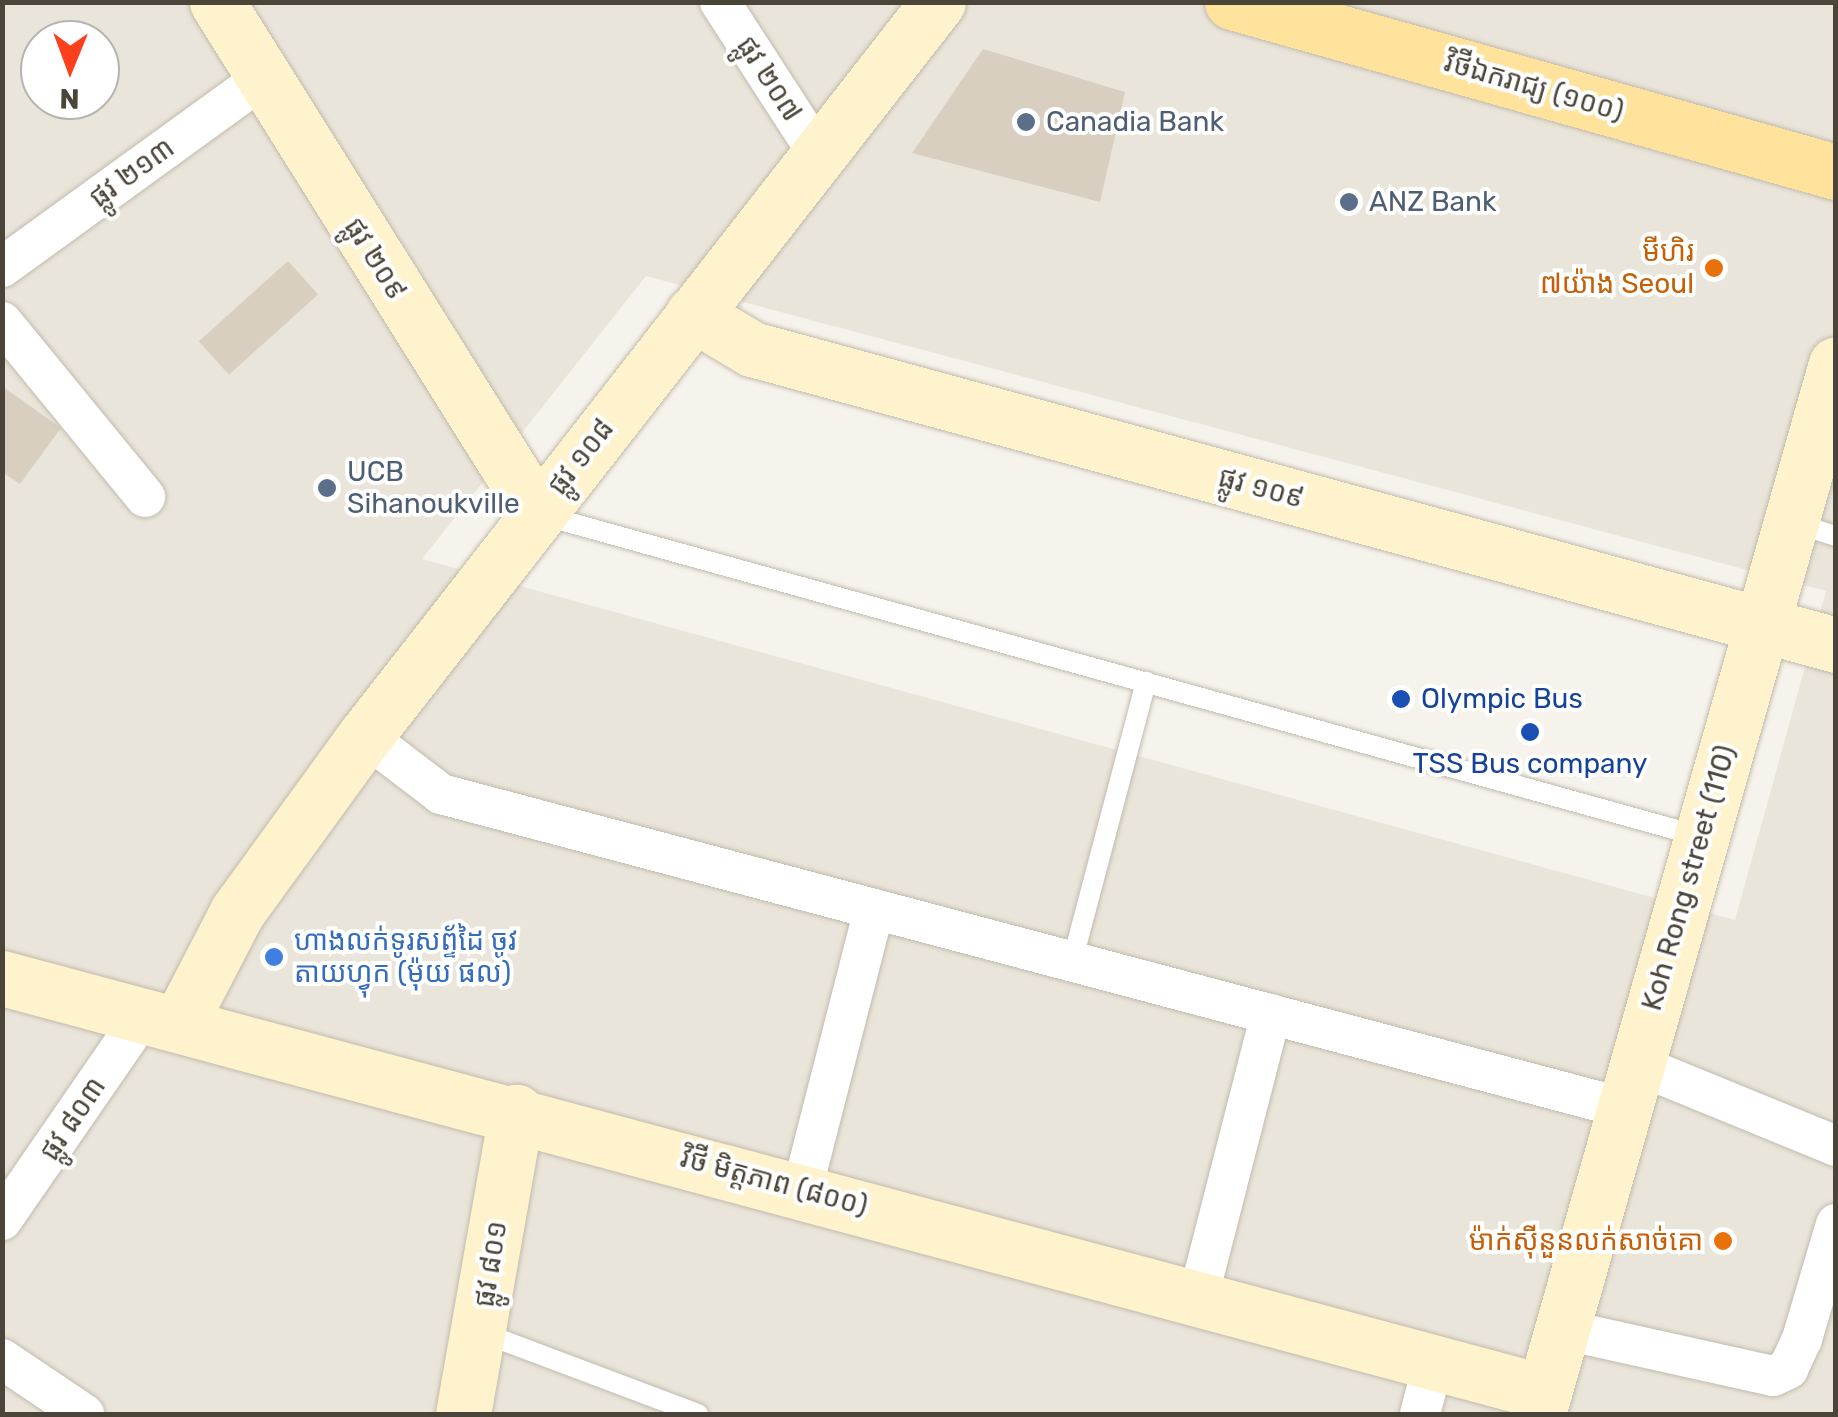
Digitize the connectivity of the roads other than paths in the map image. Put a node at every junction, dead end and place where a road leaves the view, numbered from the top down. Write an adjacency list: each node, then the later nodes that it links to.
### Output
1 (217, 2): 5 (main road, ផ្លូវ ២០៩)
2 (720, 2): 6 (street, ផ្លូវ ២០៧)
3 (938, 2): 6 (main road, ផ្លូវ ១០៨)
4 (1232, 2): 7 (main road, វិថីឯករាជ្យ (១០០))
5 (262, 79): 8 (street, ផ្លូវ ២១៣); 13 (main road, ផ្លូវ ២០៩)
6 (819, 155): 9 (main road, ផ្លូវ ១០៨)
7 (1836, 172)
8 (2, 267)
9 (693, 314): 13 (main road, ផ្លូវ ១០៨); 15 (main road, ផ្លូវ ១០៩)
10 (2, 322): 12 (street)
11 (1836, 364): 14 (main road, Koh Rong street (110))
12 (145, 498)
13 (536, 514): 17 (lane); 18 (main road, ផ្លូវ ១០៨)
14 (1813, 529): 15 (main road, Koh Rong street (110))
15 (1761, 625): 16 (main road, ផ្លូវ ១០៩); 19 (main road, Koh Rong street (110))
16 (1836, 645)
17 (1146, 682): 19 (lane); 21 (lane)
18 (365, 736): 20 (street); 24 (main road, ផ្លូវ ១០៨)
19 (1701, 836): 25 (main road, Koh Rong street (110))
20 (874, 908): 21 (street); 28 (street)
21 (1072, 962): 23 (street)
22 (2, 978): 24 (main road, វិថី មិត្តភាព (៨០០))
23 (1271, 1014): 25 (street); 31 (street)
24 (160, 1020): 26 (main road, វិថី មិត្តភាព (៨០០)); 29 (street, ផ្លូវ ៨០៣)
25 (1630, 1086): 27 (street); 32 (main road, Koh Rong street (110))
26 (516, 1112): 28 (main road, វិថី មិត្តភាព (៨០០)); 33 (main road, ផ្លូវ ៨០១)
27 (1836, 1146)
28 (802, 1190): 31 (main road, វិថី មិត្តភាព (៨០០))
29 (2, 1220)
30 (1836, 1224): 32 (street)
31 (1198, 1298): 35 (main road, វិថី មិត្តភាព (៨០០))
32 (1561, 1330): 36 (main road, Koh Rong street (110))
33 (480, 1332): 38 (main road, ផ្លូវ ៨០១); 39 (lane)
34 (2, 1359): 37 (street)
35 (1434, 1362): 36 (main road, វិថី មិត្តភាព (៨០០)); 40 (street)
36 (1541, 1403)
37 (84, 1414)
38 (464, 1414)
39 (698, 1414)
40 (1420, 1414)

